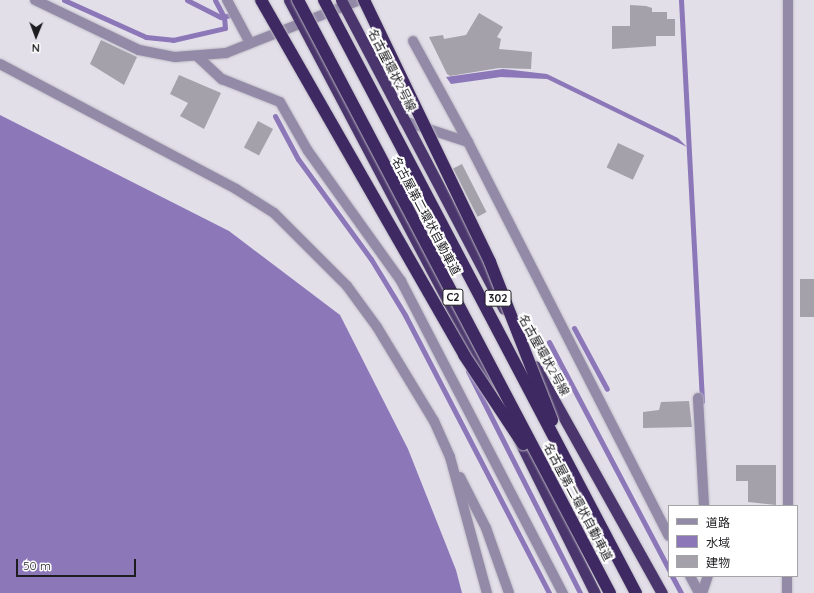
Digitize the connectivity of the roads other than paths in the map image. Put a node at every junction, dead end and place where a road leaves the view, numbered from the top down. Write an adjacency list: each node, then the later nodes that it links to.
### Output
1 (35, 0): 14 (street)
2 (227, 0): 13 (street)
3 (261, 0): 21 (highway, bridge)
4 (289, 0): 11 (highway)
5 (298, 0): 21 (highway, 名古屋第二環状自動車道 / C2, bridge)
6 (324, 0): 20 (highway, 名古屋第二環状自動車道 / C2, bridge)
7 (360, 0): 10 (street)
8 (364, 0): 20 (highway, bridge)
9 (788, 0): 23 (street)
10 (343, 3): 11 (street); 16 (highway, 名古屋環状2号線 / 302)
11 (302, 23): 13 (street); 31 (highway)
12 (413, 42): 17 (street)
13 (250, 43): 14 (street)
14 (198, 57): 30 (street)
15 (0, 64): 19 (street)
16 (404, 121): 17 (street); 34 (highway, 名古屋環状2号線 / 302)
17 (468, 142): 24 (street)
18 (698, 398): 22 (street)
19 (450, 457): 28 (street); 29 (street)
20 (575, 479): 33 (highway, 名古屋第二環状自動車道 / C2, bridge)
21 (562, 502): 32 (highway, 名古屋第二環状自動車道 / C2, bridge)
22 (704, 505)
23 (788, 505)
24 (668, 534)
25 (691, 577): 35 (street)
26 (708, 577): 36 (street)
27 (788, 577): 37 (street)
28 (487, 593)
29 (509, 593)
30 (563, 593)
31 (595, 593)
32 (610, 593)
33 (636, 593)
34 (662, 593)
35 (699, 593)
36 (702, 593)
37 (788, 593)

